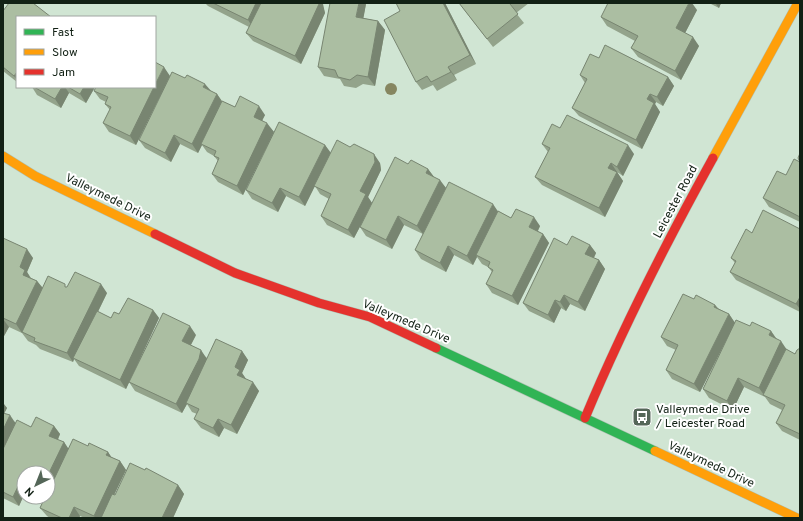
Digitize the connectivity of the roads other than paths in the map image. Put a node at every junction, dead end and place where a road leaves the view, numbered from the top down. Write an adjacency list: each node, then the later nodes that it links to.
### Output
1 (798, 3): 3 (street, Leicester Road)
2 (3, 156): 3 (street, Valleymede Drive)
3 (585, 418): 4 (street, Valleymede Drive)
4 (797, 518)

